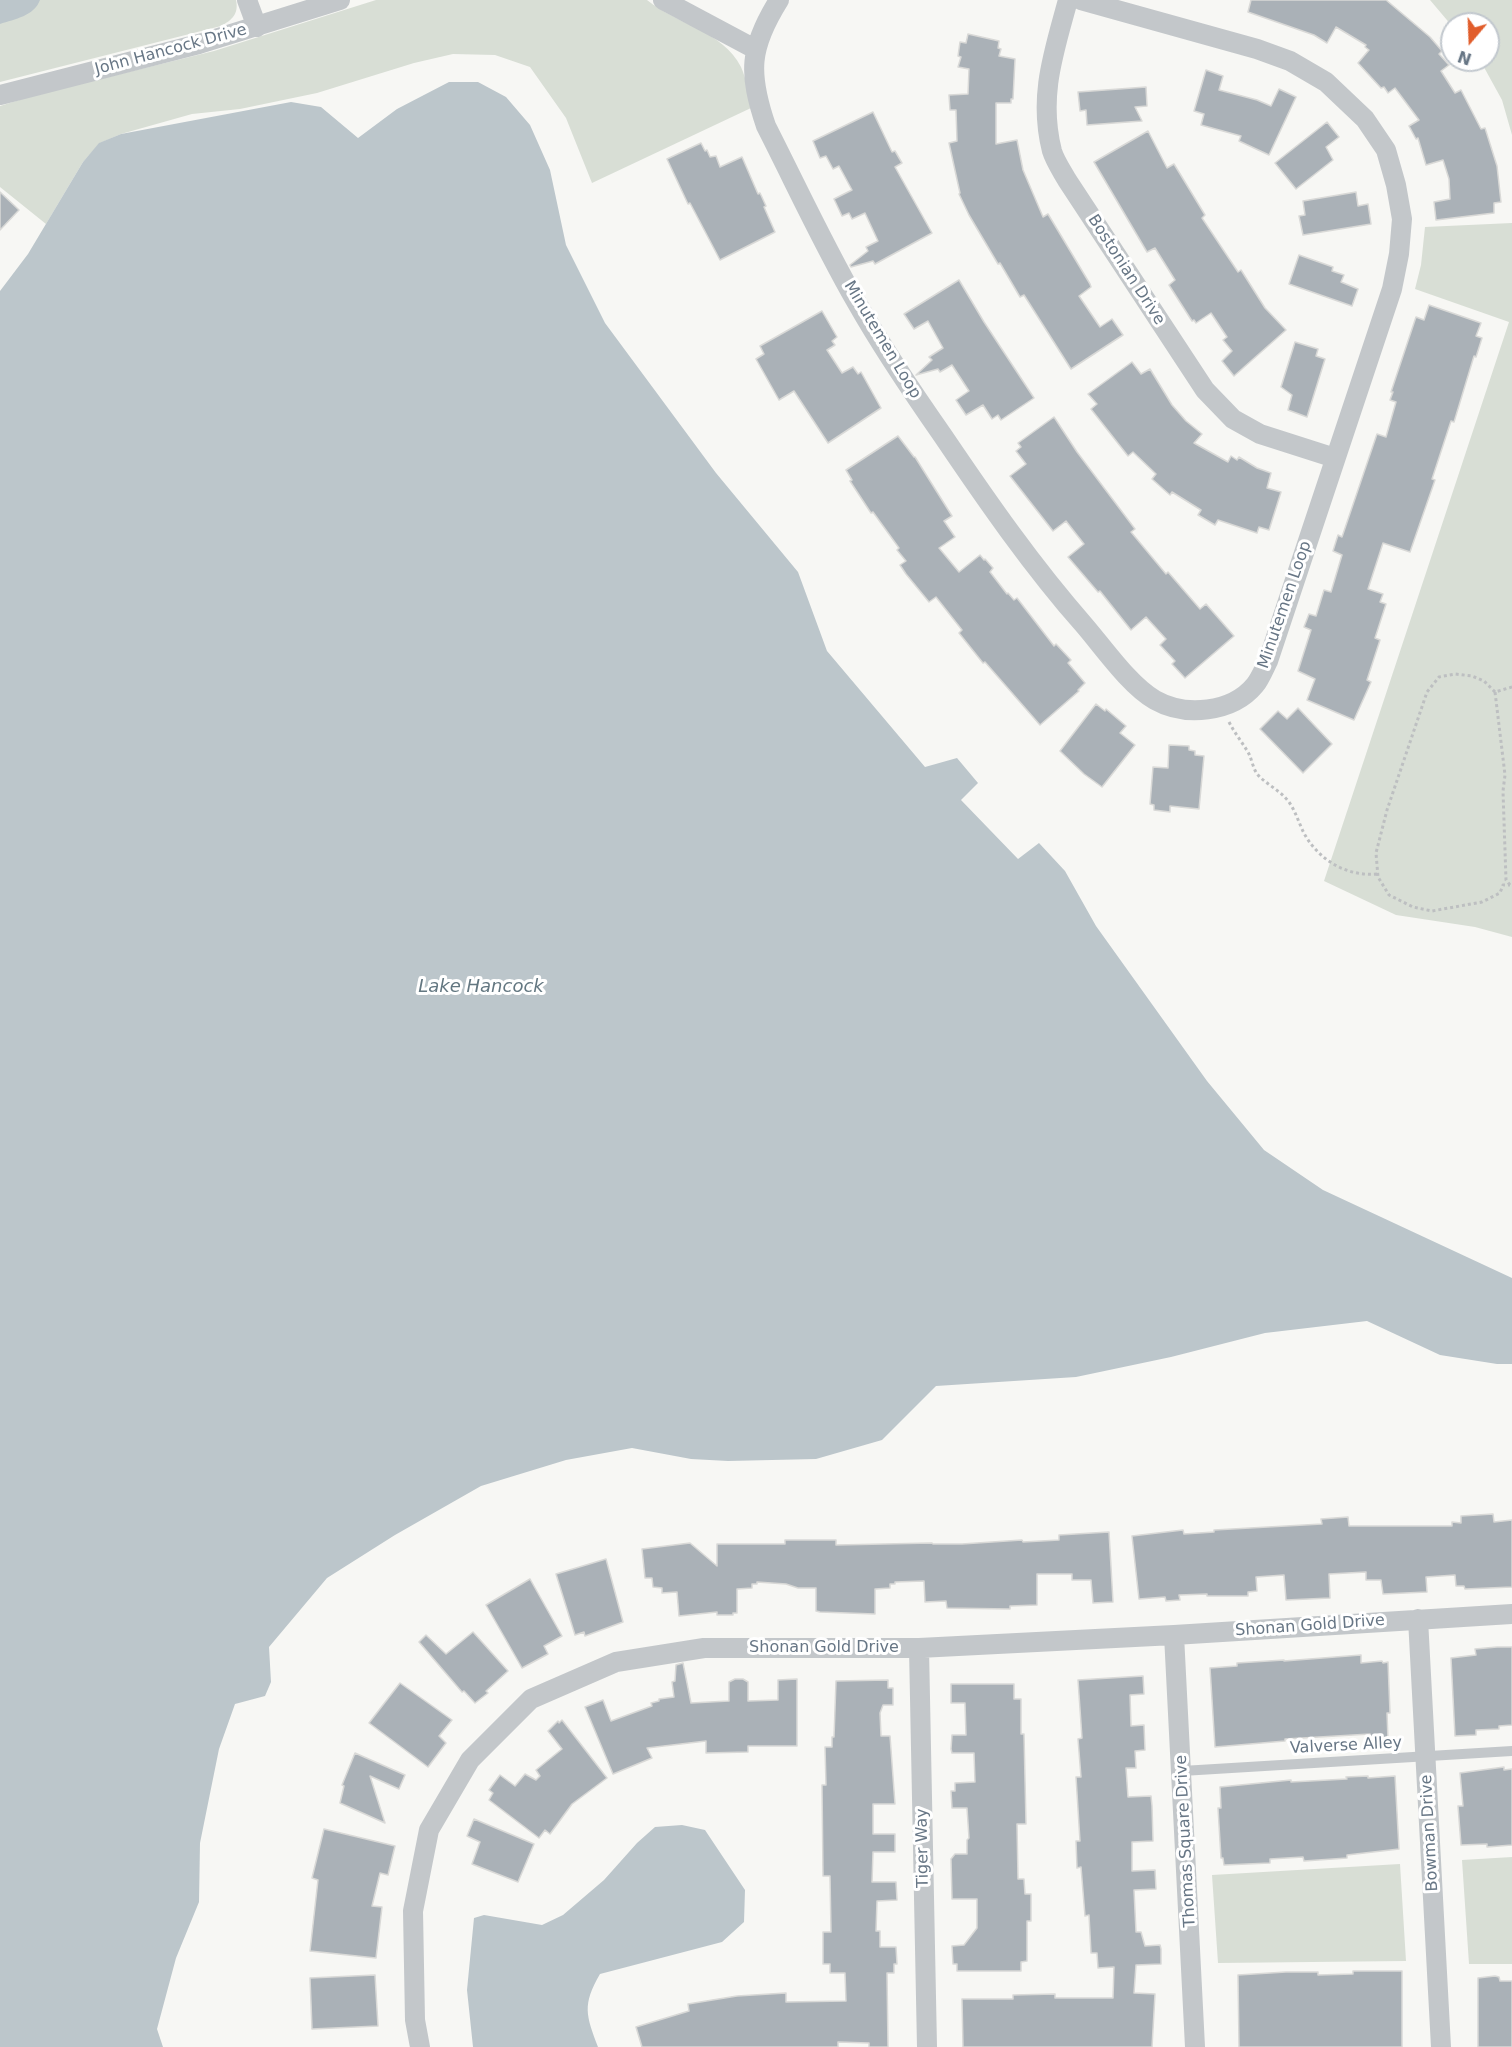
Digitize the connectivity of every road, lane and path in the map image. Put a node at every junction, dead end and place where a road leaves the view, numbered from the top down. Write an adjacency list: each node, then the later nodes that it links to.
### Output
1 (247, 0): 7 (street)
2 (340, 0): 7 (street, John Hancock Drive)
3 (663, 0): 8 (street)
4 (779, 0): 8 (street, Minutemen Loop)
5 (1068, 0): 10 (street, Bostonian Drive)
6 (1081, 0): 10 (street, Minutemen Loop)
7 (257, 27): 9 (street, John Hancock Drive)
8 (755, 49): 10 (street, Minutemen Loop)
9 (0, 95)
10 (1335, 458)
11 (1512, 687): 12 (path)
12 (1495, 692): 14 (path); 15 (path)
13 (1229, 721): 14 (path)
14 (1378, 874): 15 (path)
15 (1511, 885)
16 (1512, 1614): 17 (street, Shonan Gold Drive)
17 (1418, 1619): 18 (street, Shonan Gold Drive); 21 (street, Bowman Drive)
18 (1174, 1635): 19 (street, Shonan Gold Drive); 22 (street, Thomas Square Drive)
19 (919, 1648): 23 (street, Shonan Gold Drive); 24 (street, Tiger Way)
20 (1512, 1751): 21 (lane, Valverse Alley)
21 (1425, 1757): 22 (lane, Valverse Alley); 26 (street, Bowman Drive)
22 (1182, 1771): 25 (street, Thomas Square Drive)
23 (420, 2047)
24 (927, 2047)
25 (1196, 2047)
26 (1441, 2047)

